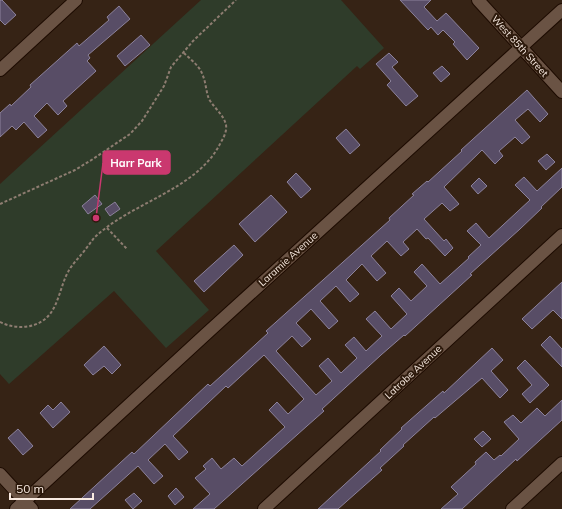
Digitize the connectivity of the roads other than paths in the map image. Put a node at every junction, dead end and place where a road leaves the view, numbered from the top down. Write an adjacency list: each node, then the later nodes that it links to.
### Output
1 (76, 0): 5 (street)
2 (478, 0): 4 (street, West 85th Street)
3 (562, 10): 4 (street, Laramie Avenue)
4 (521, 48): 6 (street, West 85th Street); 10 (street, Laramie Avenue)
5 (0, 70)
6 (562, 92)
7 (562, 235): 11 (street, Latrobe Avenue)
8 (562, 463): 12 (street)
9 (0, 474): 10 (street)
10 (24, 506)
11 (264, 509)
12 (512, 509)

